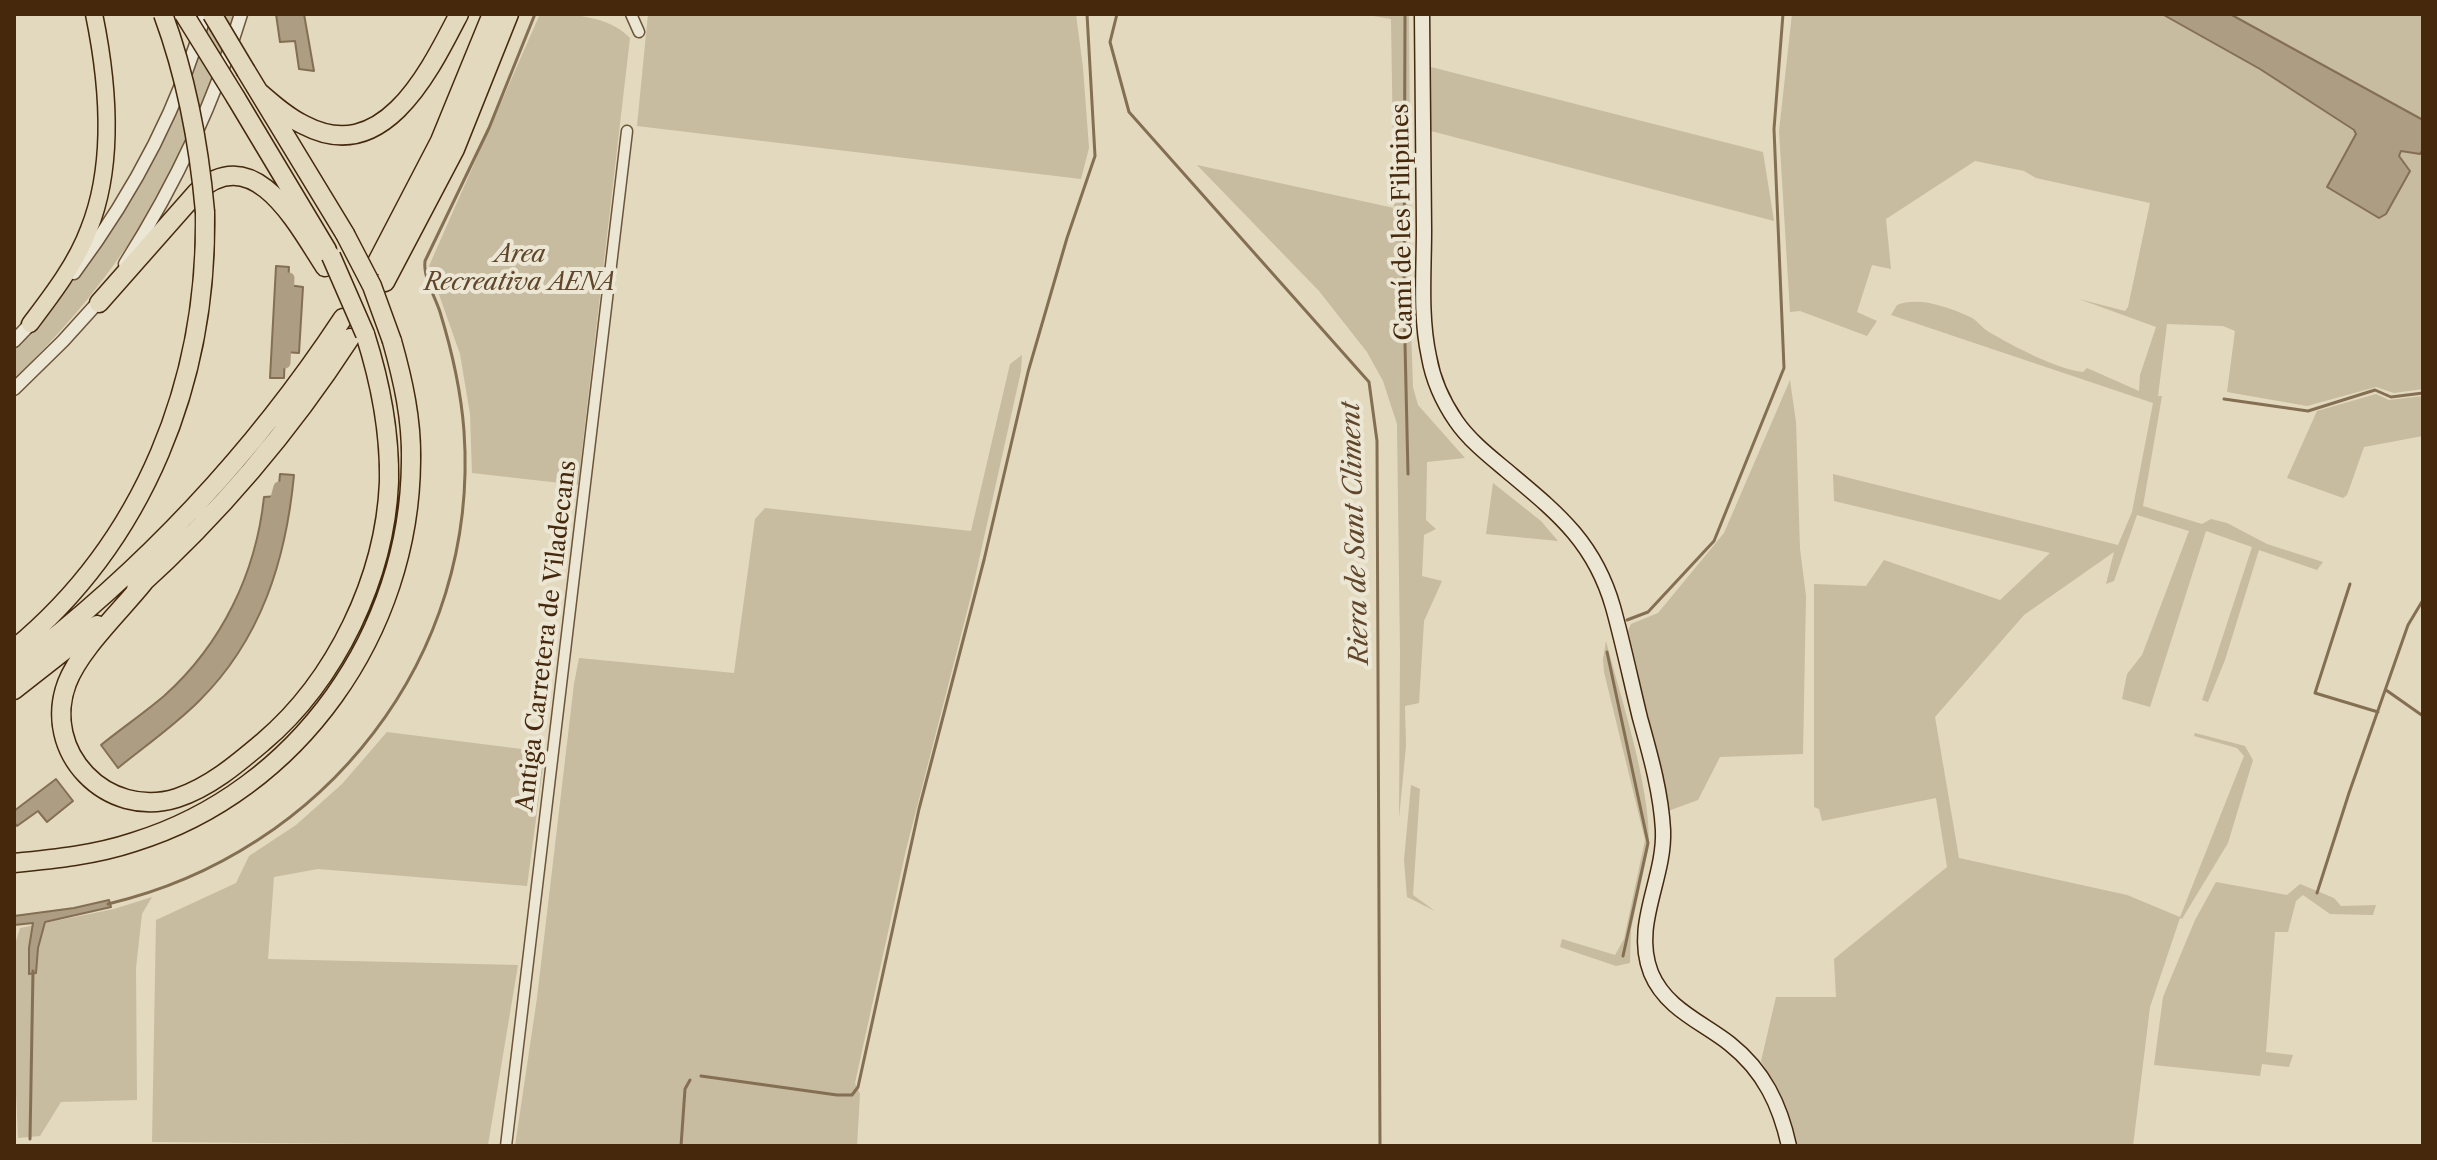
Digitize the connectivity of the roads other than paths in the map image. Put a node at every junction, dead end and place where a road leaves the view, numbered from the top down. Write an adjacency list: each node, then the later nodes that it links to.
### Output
1 (94, 14): 20 (main road)
2 (163, 14): 25 (highway, bridge)
3 (184, 14): 15 (highway, bridge)
4 (205, 14): 20 (street)
5 (212, 14): 13 (highway, bridge)
6 (241, 14): 18 (street)
7 (459, 14): 13 (highway)
8 (492, 14): 16 (highway)
9 (509, 14): 17 (highway)
10 (631, 14): 11 (street)
11 (643, 14)
12 (1422, 14): 30 (main road, Camí de les Filipines)
13 (259, 92): 28 (highway, bridge)
14 (627, 131): 29 (street, Antiga Carretera de Viladecans)
15 (328, 262): 18 (highway); 21 (highway, bridge)
16 (375, 266)
17 (385, 282)
18 (99, 303): 23 (street)
19 (343, 318): 26 (highway)
20 (30, 324): 22 (street)
21 (358, 336): 24 (highway); 24 (highway)
22 (14, 341)
23 (14, 389)
24 (144, 582): 27 (highway)
25 (14, 649)
26 (14, 669)
27 (14, 690)
28 (14, 863)
29 (506, 1146)
30 (1789, 1146)

